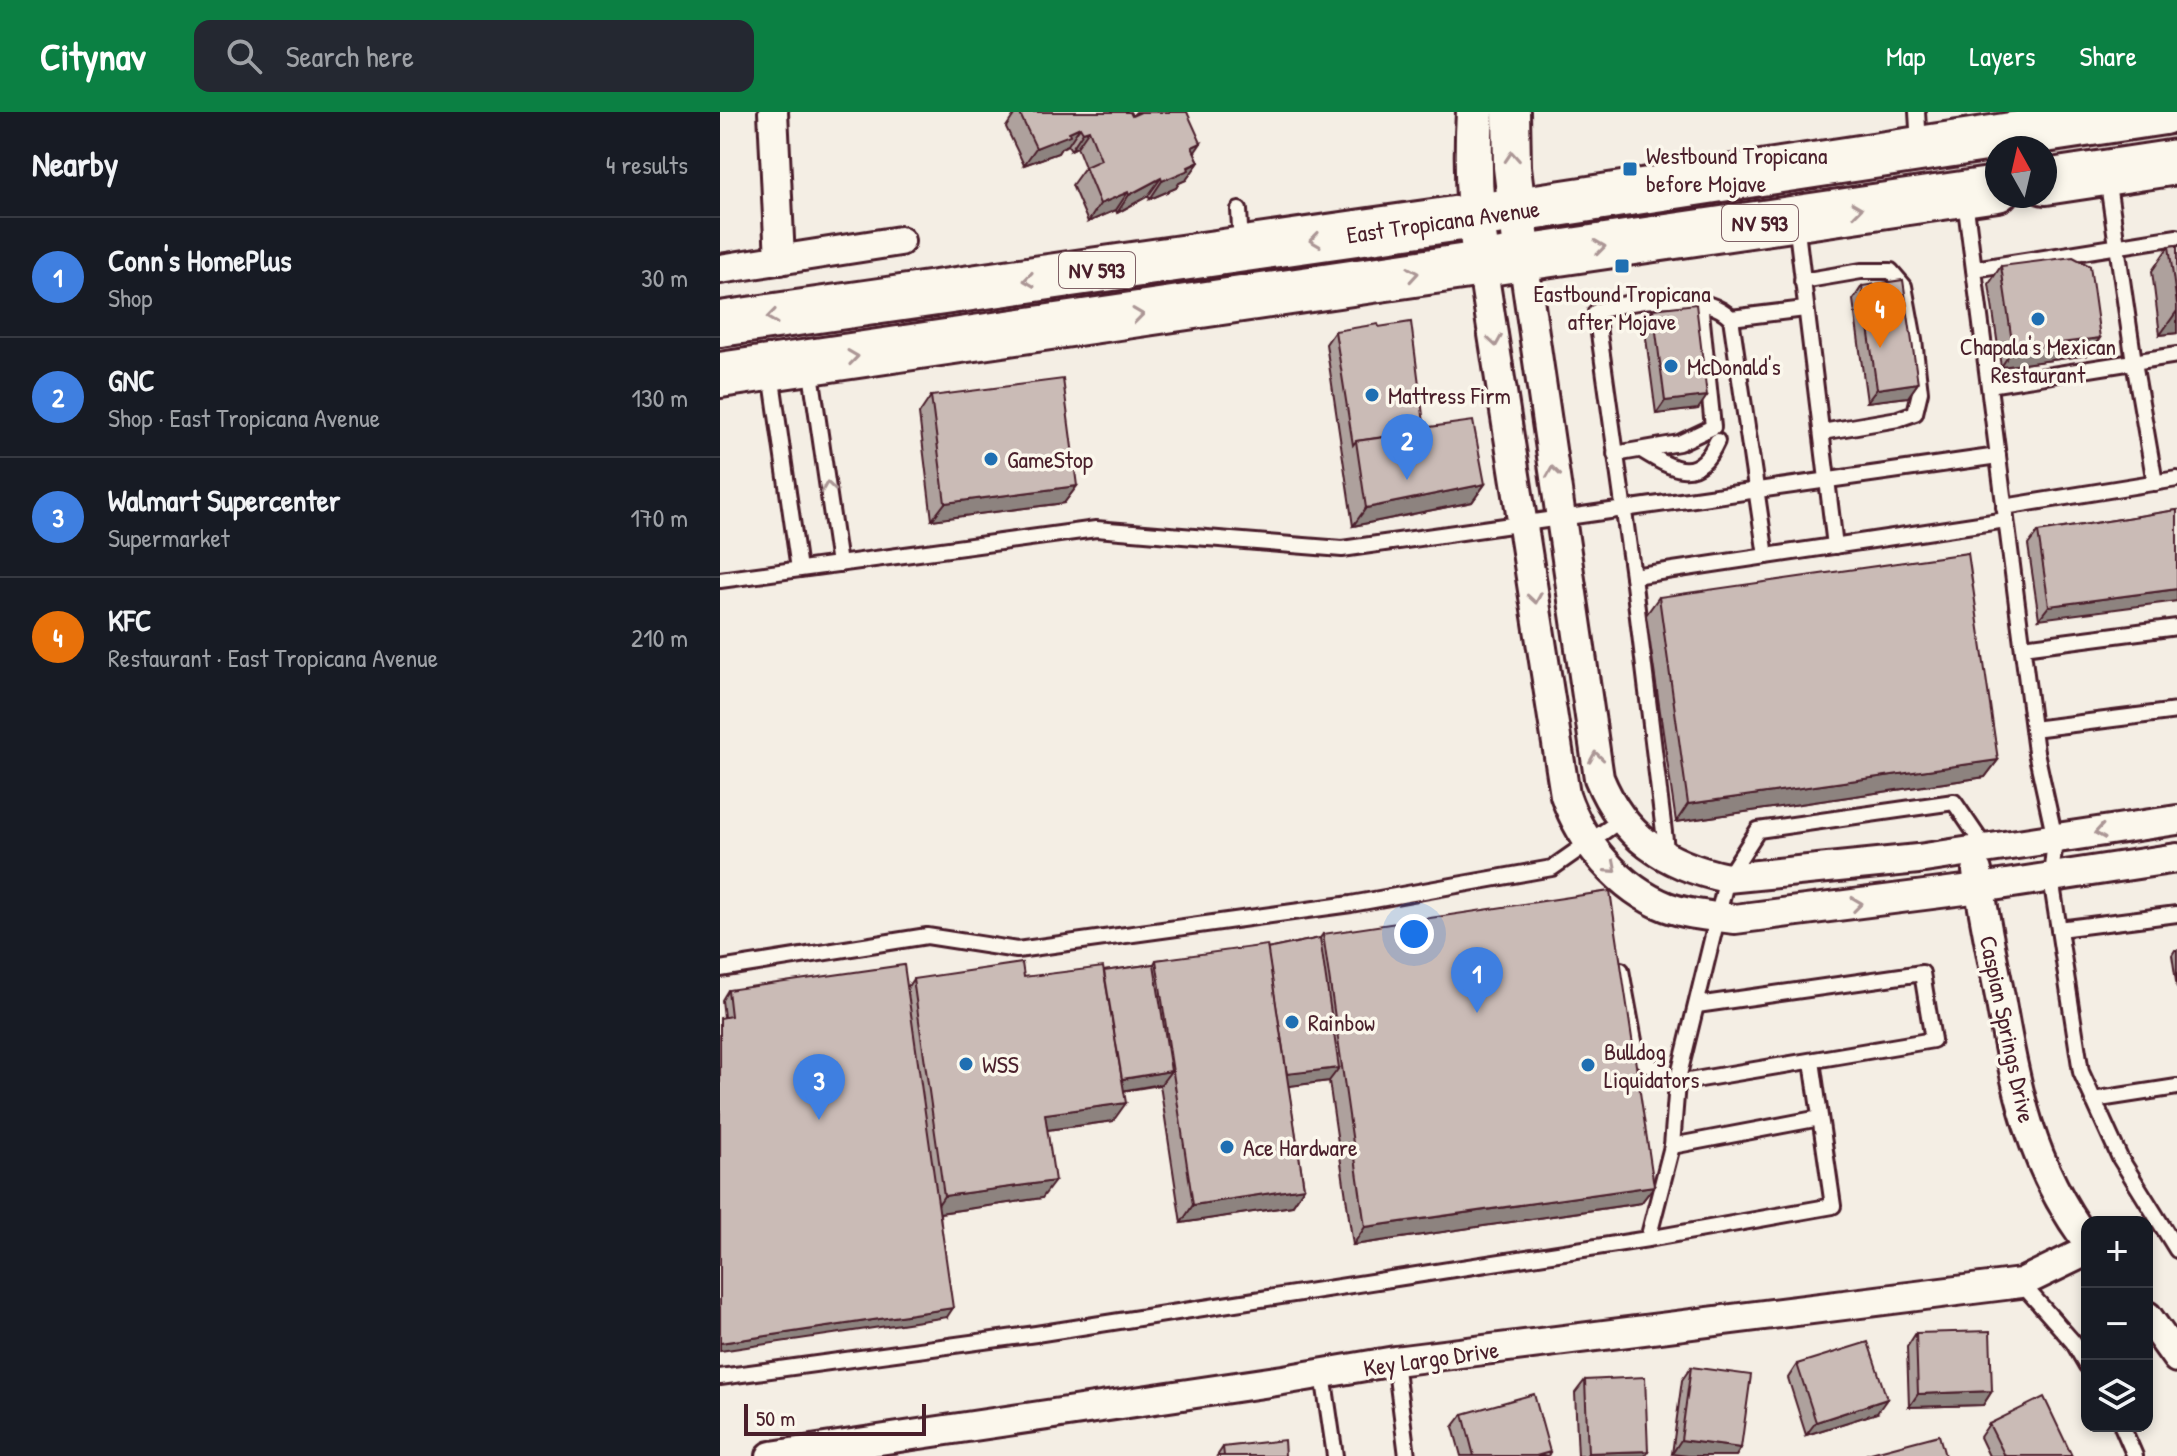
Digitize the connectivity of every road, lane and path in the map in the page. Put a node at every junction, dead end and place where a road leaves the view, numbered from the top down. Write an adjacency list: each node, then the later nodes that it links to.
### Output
1 (773, 112): 19 (street)
2 (1475, 112): 14 (street)
3 (1511, 112): 14 (street, one-way to 3)
4 (2164, 112): 5 (main road, East Tropicana Avenue / NV 593)
5 (2084, 118): 7 (main road, East Tropicana Avenue / NV 593)
6 (2177, 126): 8 (main road)
7 (1918, 130): 14 (main road, East Tropicana Avenue / NV 593)
8 (2057, 156)
9 (2177, 162): 10 (main road)
10 (2107, 173): 11 (main road); 18 (lane)
11 (2057, 180)
12 (1985, 184): 15 (main road, East Tropicana Avenue / NV 593, one-way to 12)
13 (1985, 191): 22 (lane)
14 (1496, 213): 20 (street); 24 (main road, East Tropicana Avenue / NV 593, one-way to 24)
15 (1795, 218): 20 (main road, East Tropicana Avenue / NV 593, one-way to 15); 23 (lane)
16 (2177, 237): 18 (lane)
17 (900, 241): 19 (street)
18 (2117, 247): 22 (lane); 30 (lane)
19 (780, 260): 21 (street)
20 (1502, 261): 31 (main road, East Tropicana Avenue / NV 593, one-way to 20); 45 (street, one-way to 20); 46 (street, one-way to 46)
21 (720, 269)
22 (1974, 269): 33 (lane)
23 (1802, 281): 26 (lane); 34 (lane)
24 (972, 288): 28 (main road, East Tropicana Avenue / NV 593, one-way to 28); 31 (main road)
25 (1700, 302): 27 (lane); 36 (lane); 37 (lane)
26 (1805, 309): 27 (lane); 34 (lane)
27 (1731, 318): 42 (lane)
28 (720, 324)
29 (2177, 355): 30 (lane)
30 (2134, 362): 33 (lane); 41 (lane)
31 (790, 366): 32 (main road, East Tropicana Avenue / NV 593); 49 (lane, one-way to 31); 50 (lane)
32 (720, 375)
33 (1989, 385): 38 (lane)
34 (1822, 432): 39 (lane)
35 (1717, 441): 36 (lane)
36 (1643, 451): 37 (lane)
37 (1615, 454): 43 (lane)
38 (1998, 456): 39 (lane); 44 (lane)
39 (1828, 479): 42 (lane); 47 (lane)
40 (2177, 479): 41 (lane)
41 (2155, 483): 44 (lane)
42 (1758, 489): 43 (lane); 48 (lane)
43 (1622, 508): 45 (lane); 51 (lane)
44 (2005, 513): 47 (lane); 54 (lane)
45 (1560, 517): 46 (lane); 57 (street, one-way to 45)
46 (1524, 523): 49 (lane); 60 (street, one-way to 60)
47 (1835, 546): 48 (lane)
48 (1766, 556): 51 (lane)
49 (839, 564): 50 (lane)
50 (799, 569): 52 (lane)
51 (1633, 576): 62 (lane)
52 (720, 580)
53 (2177, 627): 54 (lane)
54 (2023, 647): 56 (lane)
55 (2177, 711): 56 (lane)
56 (2033, 729): 59 (lane)
57 (1622, 819): 60 (lane); 62 (street)
58 (2177, 820): 59 (street, one-way to 59)
59 (2055, 839): 61 (street); 65 (lane)
60 (1589, 842): 68 (street, one-way to 68); 71 (lane)
61 (1980, 850): 64 (street); 64 (lane); 66 (street, Caspian Springs Drive)
62 (1667, 857): 64 (street)
63 (2177, 858): 65 (street)
64 (1727, 878): 68 (lane)
65 (2051, 878): 66 (street); 69 (lane)
66 (1980, 888): 68 (street, one-way to 66); 79 (street, Caspian Springs Drive)
67 (2177, 914): 69 (lane)
68 (1717, 917): 72 (lane)
69 (2059, 929): 76 (lane)
70 (1619, 958): 74 (lane)
71 (720, 969)
72 (1697, 1005): 73 (lane); 74 (lane)
73 (1812, 1061): 74 (lane); 77 (lane)
74 (1677, 1083): 78 (lane)
75 (2177, 1087): 76 (lane)
76 (2093, 1100): 81 (lane)
77 (1820, 1118): 78 (lane); 80 (lane)
78 (1672, 1146): 80 (lane)
79 (2081, 1233)
80 (1648, 1239): 89 (lane)
81 (2177, 1250)
82 (2081, 1254): 83 (street, Key Largo Drive)
83 (2021, 1283): 86 (lane); 87 (street, Key Largo Drive)
84 (2153, 1324): 85 (street)
85 (2177, 1358)
86 (2084, 1360)
87 (1395, 1361): 88 (street, Key Largo Drive); 93 (lane)
88 (1323, 1374): 91 (street, Key Largo Drive); 92 (lane)
89 (720, 1377)
90 (2125, 1432): 94 (lane)
91 (772, 1456)
92 (1335, 1456)
93 (1407, 1456)
94 (2135, 1456)

